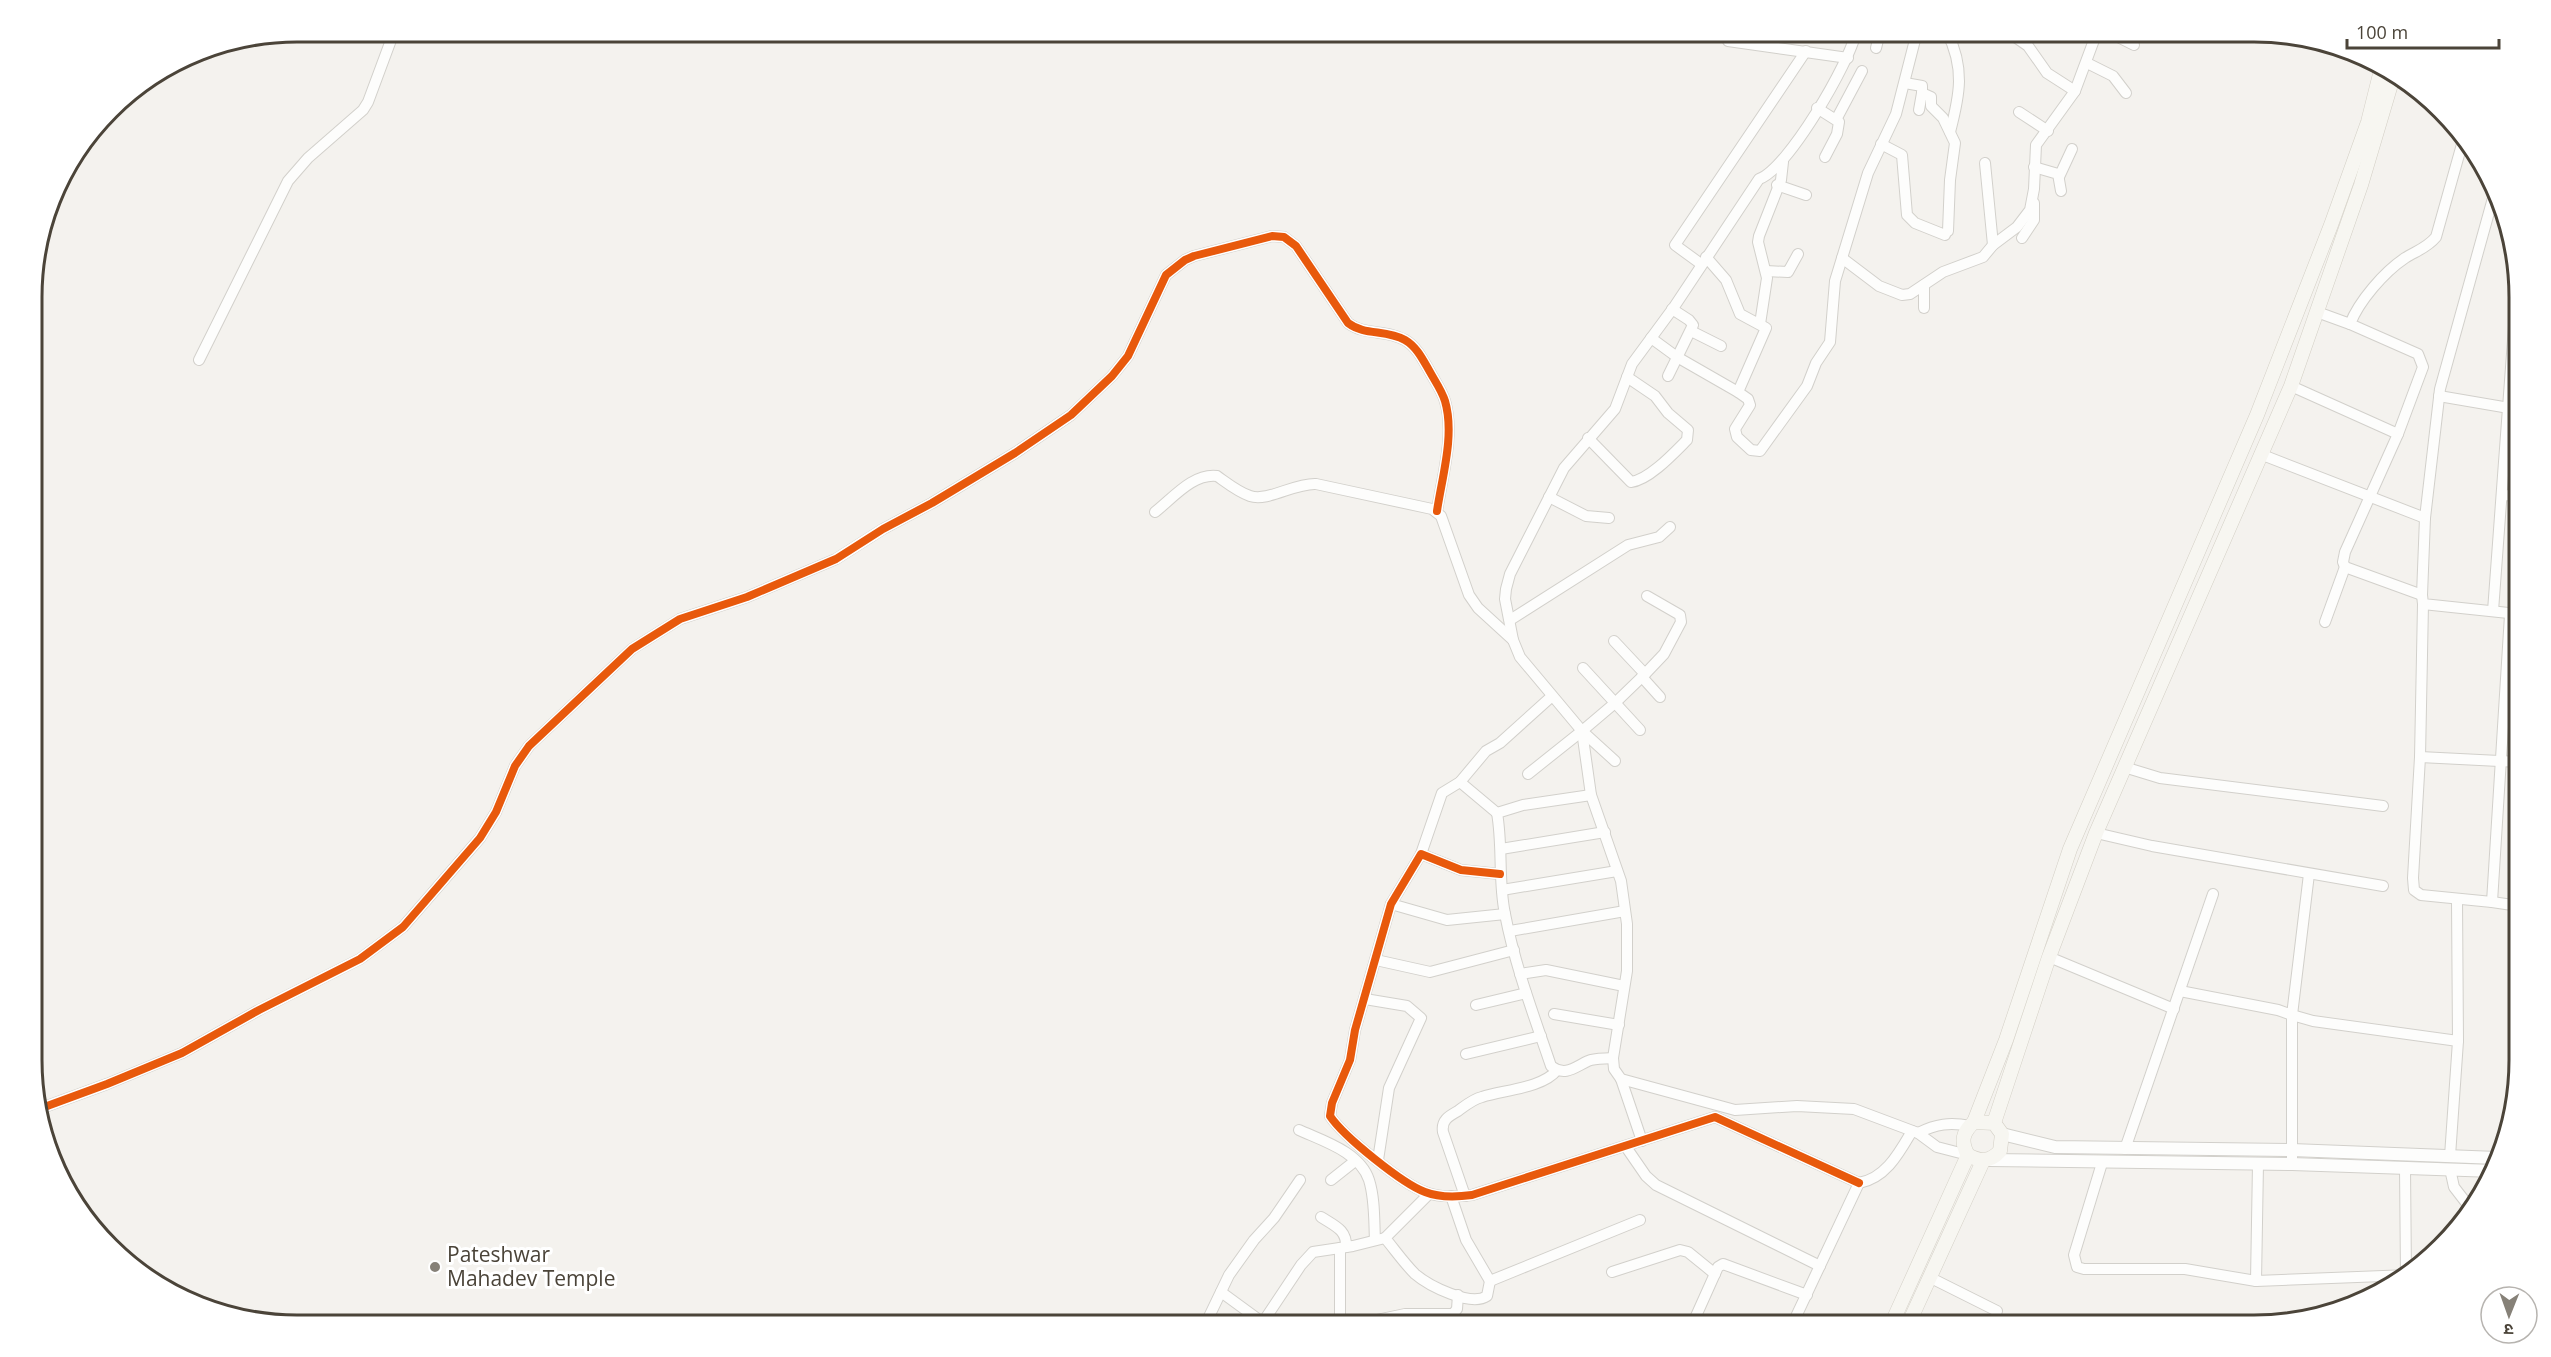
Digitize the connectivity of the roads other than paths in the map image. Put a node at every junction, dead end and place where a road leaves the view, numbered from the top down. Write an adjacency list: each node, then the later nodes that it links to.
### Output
1 (390, 42): 57 (street)
2 (1736, 42): 12 (street)
3 (1853, 42): 13 (street)
4 (1878, 42): 11 (street)
5 (1915, 42): 18 (street)
6 (1952, 42): 27 (street)
7 (2022, 42): 19 (street)
8 (2094, 42): 14 (street)
9 (2128, 42): 10 (street)
10 (2134, 45)
11 (1876, 48)
12 (1806, 51): 13 (street); 45 (street)
13 (1848, 58): 22 (street)
14 (2087, 63): 19 (street); 21 (street)
15 (1862, 71): 25 (street)
16 (2380, 75): 144 (main road)
17 (2392, 82): 50 (main road)
18 (1905, 83): 20 (street); 28 (street)
19 (2075, 91): 26 (street)
20 (1922, 93): 23 (street); 27 (street)
21 (2126, 93)
22 (1817, 108): 25 (street); 32 (street)
23 (1919, 110)
24 (2019, 112): 26 (street)
25 (1837, 118): 31 (street)
26 (2048, 130): 34 (street)
27 (1950, 132): 28 (street)
28 (1881, 144): 44 (street)
29 (2072, 149): 35 (street)
30 (2462, 149): 52 (street)
31 (1825, 157)
32 (1783, 162): 36 (street); 45 (street)
33 (1985, 163): 42 (street)
34 (2034, 167): 35 (street); 37 (street)
35 (2059, 177): 38 (street)
36 (1777, 185): 39 (street); 46 (street)
37 (2034, 189): 41 (street); 42 (street)
38 (2061, 191)
39 (1806, 195)
40 (2491, 204): 62 (street)
41 (2022, 238)
42 (1993, 245): 47 (street)
43 (1798, 254): 46 (street)
44 (1842, 258): 47 (street); 61 (street)
45 (1703, 260): 49 (street); 51 (street)
46 (1766, 270): 51 (street)
47 (1924, 285): 48 (street)
48 (1924, 308)
49 (1672, 309): 53 (street); 54 (street)
50 (2317, 312): 52 (street); 60 (main road)
51 (1760, 324): 61 (street)
52 (2350, 324): 64 (street)
53 (1691, 331): 55 (street); 56 (street)
54 (1651, 338): 56 (street); 59 (street)
55 (1721, 346)
56 (1677, 357): 58 (street); 61 (street)
57 (199, 360)
58 (1668, 376)
59 (1627, 377): 65 (street); 65 (street)
60 (2290, 386): 64 (street); 66 (main road)
61 (1738, 392)
62 (2439, 396): 63 (street); 74 (street)
63 (2509, 408): 67 (street)
64 (2398, 434): 70 (street)
65 (1588, 438): 69 (street)
66 (2260, 454): 70 (street); 97 (main road)
67 (2503, 495): 68 (street); 79 (street)
68 (2509, 495)
69 (1549, 497): 73 (street); 81 (street)
70 (2370, 497): 74 (street); 76 (street)
71 (1155, 512): 72 (street)
72 (1437, 512): 83 (street); 140 (street)
73 (1609, 518)
74 (2425, 518): 78 (street)
75 (1670, 527): 81 (street)
76 (2345, 567): 78 (street); 82 (street)
77 (1647, 596): 87 (street)
78 (2422, 600): 79 (street); 93 (street)
79 (2493, 611): 80 (street)
80 (2509, 613)
81 (1510, 620): 83 (street)
82 (2325, 622)
83 (1514, 640): 89 (street)
84 (1614, 641): 87 (street)
85 (1583, 668): 90 (street)
86 (2509, 671): 95 (street)
87 (1643, 675): 88 (street); 90 (street)
88 (1660, 696)
89 (1551, 697): 92 (street); 99 (street)
90 (1616, 703): 91 (street); 92 (street)
91 (1640, 730)
92 (1582, 731): 94 (street); 98 (street); 100 (street)
93 (2420, 757): 95 (street); 113 (street)
94 (1616, 761)
95 (2501, 761): 96 (street); 114 (street)
96 (2509, 761)
97 (2124, 767): 101 (street); 104 (main road)
98 (1528, 774)
99 (1460, 782): 102 (street); 106 (street)
100 (1591, 795): 102 (street); 103 (street)
101 (2383, 806)
102 (1497, 813): 105 (street)
103 (1605, 832): 105 (street); 107 (street)
104 (2096, 832): 109 (street); 121 (main road)
105 (1502, 849): 108 (street)
106 (1421, 854): 108 (street); 115 (street)
107 (1617, 871): 111 (street); 117 (street)
108 (1500, 874): 111 (street)
109 (2309, 874): 110 (street); 131 (street)
110 (2383, 886)
111 (1504, 890): 118 (street)
112 (2212, 894): 125 (street)
113 (2457, 900): 114 (street); 134 (street)
114 (2492, 902): 116 (street)
115 (1391, 904): 118 (street); 122 (street)
116 (2509, 905)
117 (1625, 911): 119 (street); 124 (street)
118 (1505, 914): 119 (street)
119 (1511, 930): 120 (street)
120 (1514, 950): 122 (street); 123 (street)
121 (2049, 957): 129 (street); 145 (main road)
122 (1377, 960): 127 (street)
123 (1523, 974): 124 (street); 126 (street)
124 (1624, 986): 132 (street)
125 (2180, 991): 129 (street); 131 (street)
126 (1526, 993): 128 (street); 133 (street)
127 (1365, 999): 155 (street); 155 (street)
128 (1476, 1005)
129 (2174, 1009): 150 (street)
130 (1554, 1014): 132 (street)
131 (2292, 1016): 134 (street); 151 (street)
132 (1619, 1025): 136 (street)
133 (1541, 1036): 135 (street); 137 (street)
134 (2458, 1041): 153 (street)
135 (1466, 1054)
136 (1613, 1058): 137 (street); 138 (street)
137 (1563, 1071): 169 (street)
138 (1621, 1079): 139 (street); 148 (street)
139 (1696, 1099): 141 (street); 143 (street)
140 (46, 1106)
141 (1735, 1110): 142 (street); 147 (street)
142 (1715, 1117): 143 (street); 166 (street)
143 (1700, 1122): 148 (street)
144 (1972, 1124): 145 (main road); 147 (street); 152 (main road)
145 (1998, 1129): 150 (street); 156 (main road)
146 (1299, 1130): 157 (street)
147 (1915, 1132): 152 (street); 166 (street)
148 (1642, 1141): 149 (street)
149 (1626, 1147): 169 (street); 177 (street)
150 (2125, 1149): 151 (street)
151 (2292, 1150): 153 (street); 160 (street)
152 (1968, 1155): 156 (main road); 194 (main road)
153 (2450, 1156): 154 (street)
154 (2490, 1158)
155 (1378, 1160): 167 (street)
156 (1986, 1160): 158 (street); 180 (main road)
157 (1355, 1161): 165 (street); 173 (street)
158 (2102, 1163): 159 (street); 182 (street)
159 (2258, 1164): 160 (street); 182 (street)
160 (2292, 1164): 161 (street)
161 (2404, 1168): 162 (street); 175 (street)
162 (2450, 1169): 163 (street); 170 (street)
163 (2484, 1171)
164 (1300, 1180): 183 (street)
165 (1331, 1180)
166 (1859, 1183): 177 (street)
167 (1429, 1194): 168 (street); 173 (street)
168 (1451, 1196): 169 (street); 181 (street)
169 (1465, 1196)
170 (2466, 1202)
171 (1321, 1216): 174 (street)
172 (1640, 1220): 181 (street)
173 (1380, 1239): 174 (street); 184 (street)
174 (1343, 1248): 189 (street); 190 (street)
175 (2407, 1264)
176 (1612, 1272): 178 (street)
177 (1816, 1273): 185 (street)
178 (1715, 1274): 185 (street); 192 (street)
179 (2390, 1276): 182 (street)
180 (1929, 1277): 186 (street); 195 (main road)
181 (1490, 1281): 184 (street)
182 (2256, 1281)
183 (1221, 1292): 187 (street); 188 (street)
184 (1458, 1295): 191 (street)
185 (1807, 1295): 193 (street)
186 (1997, 1311)
187 (1210, 1315)
188 (1250, 1315)
189 (1268, 1315)
190 (1340, 1315)
191 (1400, 1315)
192 (1697, 1315)
193 (1797, 1315)
194 (1896, 1315)
195 (1912, 1315)

